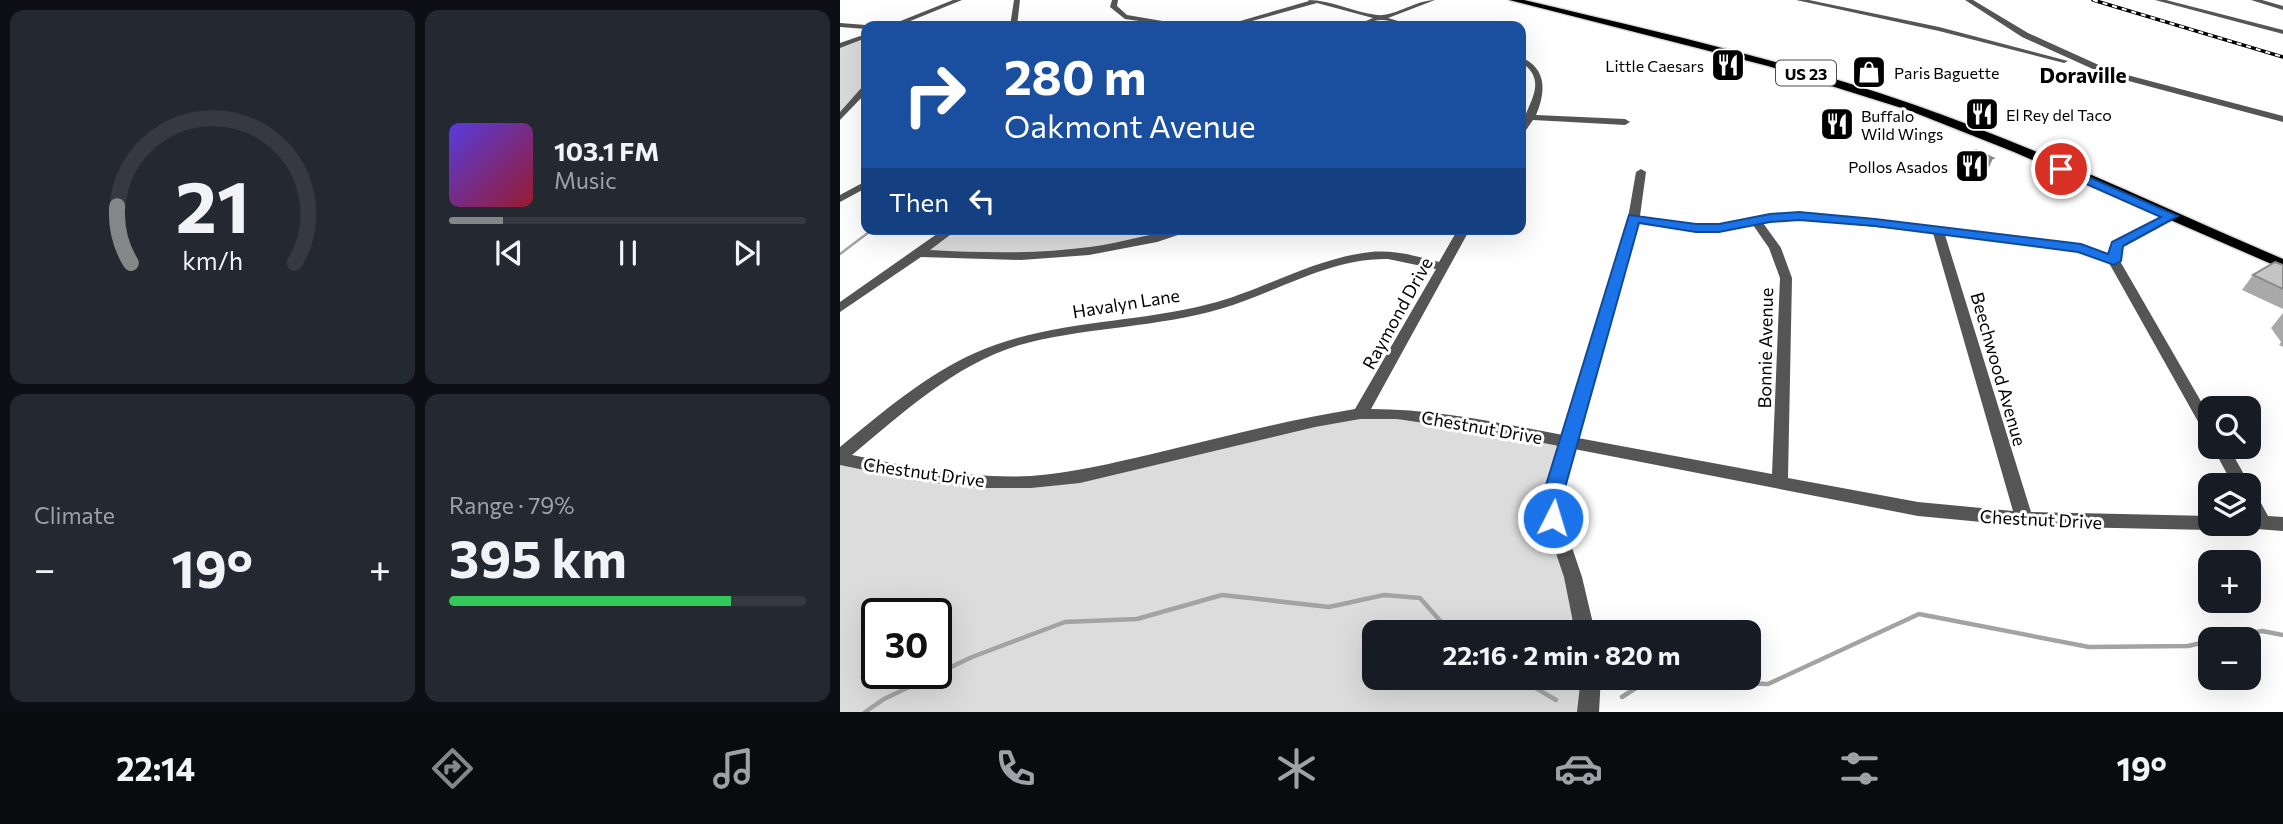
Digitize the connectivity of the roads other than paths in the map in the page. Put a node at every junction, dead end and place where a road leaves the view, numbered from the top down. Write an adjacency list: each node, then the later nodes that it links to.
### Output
1 (958, 0): 13 (street)
2 (1017, 0): 14 (street)
3 (1115, 0): 15 (street)
4 (1432, 0): 12 (street)
5 (1513, 0): 35 (main road, US 23)
6 (1799, 0): 25 (street)
7 (1968, 0): 25 (street)
8 (2158, 0): 21 (street)
9 (2254, 0): 11 (street)
10 (1314, 1): 12 (street); 16 (street)
11 (2283, 8)
12 (1381, 18): 17 (street); 18 (street)
13 (909, 21)
14 (1014, 21)
15 (1145, 21)
16 (1244, 21)
17 (1372, 21)
18 (1393, 21)
19 (840, 25): 20 (street)
20 (861, 27)
21 (2280, 30)
22 (861, 38): 23 (street)
23 (840, 46)
24 (1526, 62): 28 (street)
25 (2109, 73): 29 (street)
26 (861, 95): 27 (street)
27 (840, 117)
28 (1531, 117): 30 (street); 31 (street)
29 (2283, 119)
30 (1625, 122)
31 (1526, 124)
32 (1641, 172): 36 (street)
33 (861, 187): 34 (street)
34 (840, 199)
35 (2171, 216): 43 (street); 44 (main road, US 23)
36 (1634, 218): 37 (street); 49 (street)
37 (1756, 221): 38 (street); 51 (street, Bonnie Avenue)
38 (1938, 230): 43 (street); 52 (street, Beechwood Avenue)
39 (944, 235): 42 (street)
40 (1168, 235): 42 (street)
41 (1461, 235): 45 (street, Raymond Drive)
42 (918, 253): 46 (street)
43 (2114, 261): 47 (street)
44 (2283, 264)
45 (1443, 267): 48 (street, Raymond Drive); 50 (street, Havalyn Lane)
46 (840, 308)
47 (2198, 409)
48 (1360, 414): 49 (street, Chestnut Drive); 50 (street, Chestnut Drive)
49 (1567, 442): 51 (street, Chestnut Drive); 56 (street)
50 (840, 458)
51 (1780, 484): 52 (street, Chestnut Drive)
52 (2024, 519): 53 (street, Chestnut Drive)
53 (2198, 523)
54 (2261, 523): 55 (street)
55 (2283, 524)
56 (1582, 620)
57 (1590, 690): 58 (street)
58 (1588, 712)

